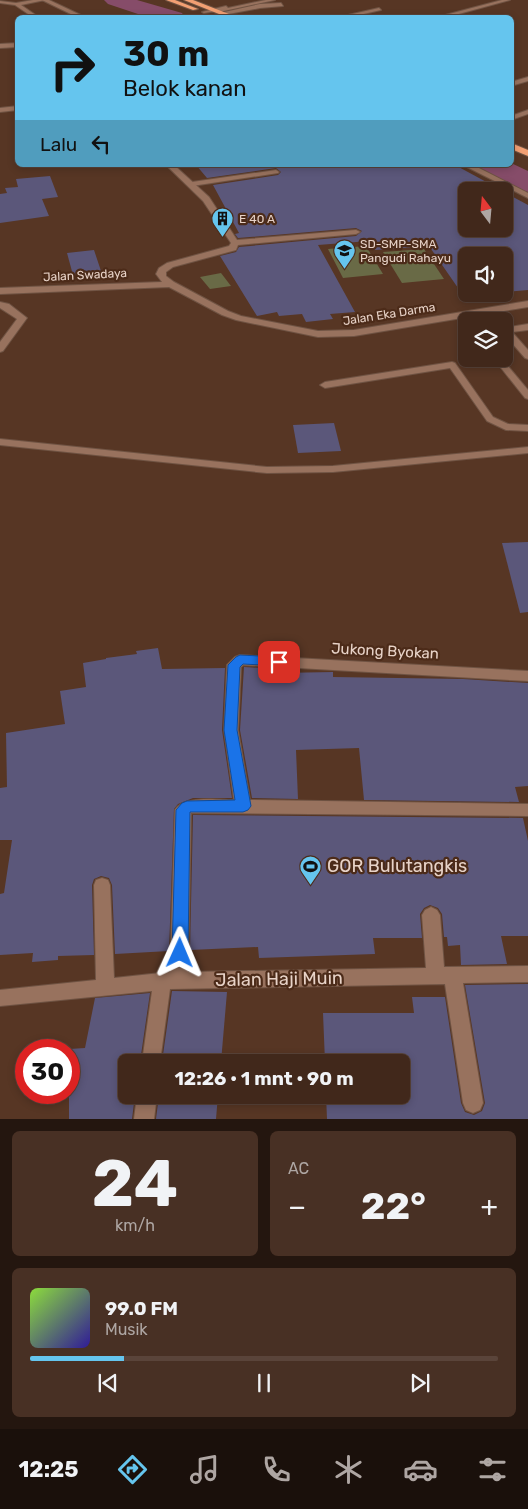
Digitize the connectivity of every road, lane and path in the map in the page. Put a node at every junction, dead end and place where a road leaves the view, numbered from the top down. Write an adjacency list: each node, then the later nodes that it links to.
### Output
1 (44, 0): 8 (lane); 13 (street)
2 (169, 0): 11 (highway)
3 (187, 0): 11 (highway)
4 (252, 0): 11 (lane)
5 (273, 0): 11 (lane)
6 (508, 0): 15 (lane)
7 (0, 2): 8 (lane)
8 (16, 4): 12 (lane)
9 (281, 5): 11 (street)
10 (379, 9): 14 (lane)
11 (219, 13)
12 (33, 15)
13 (78, 15)
14 (351, 15)
15 (448, 15)
16 (15, 45): 17 (street)
17 (0, 46)
18 (528, 79): 19 (lane)
19 (514, 83)
20 (15, 108): 21 (street)
21 (0, 110)
22 (528, 112): 23 (street)
23 (514, 117)
24 (514, 147): 25 (highway)
25 (528, 154)
26 (172, 167): 29 (street)
27 (471, 167): 30 (street)
28 (276, 172): 29 (lane)
29 (192, 184): 32 (street)
30 (528, 196)
31 (356, 232): 32 (street)
32 (232, 246): 33 (street)
33 (170, 284): 34 (street, Jalan Swadaya); 35 (street, Jalan Eka Darma)
34 (0, 291)
35 (528, 304)
36 (0, 305): 40 (street)
37 (528, 327): 38 (lane)
38 (513, 329)
39 (513, 339): 41 (lane)
40 (0, 349)
41 (528, 356)
42 (504, 367): 44 (lane)
43 (325, 385): 45 (lane)
44 (528, 396)
45 (528, 428)
46 (0, 442): 47 (street)
47 (528, 450)
48 (528, 676): 49 (street, Jukong Byokan)
49 (243, 806): 50 (street); 55 (street)
50 (528, 810)
51 (102, 885): 56 (street)
52 (431, 915): 54 (street)
53 (528, 974): 54 (street, Jalan Haji Muin)
54 (445, 976): 55 (street, Jalan Haji Muin); 59 (street)
55 (170, 981): 56 (street, Jalan Haji Muin); 58 (street)
56 (105, 987): 57 (street, Jalan Haji Muin)
57 (0, 998)
58 (153, 1054)
59 (473, 1103)
60 (146, 1104): 61 (street)
61 (144, 1119)

